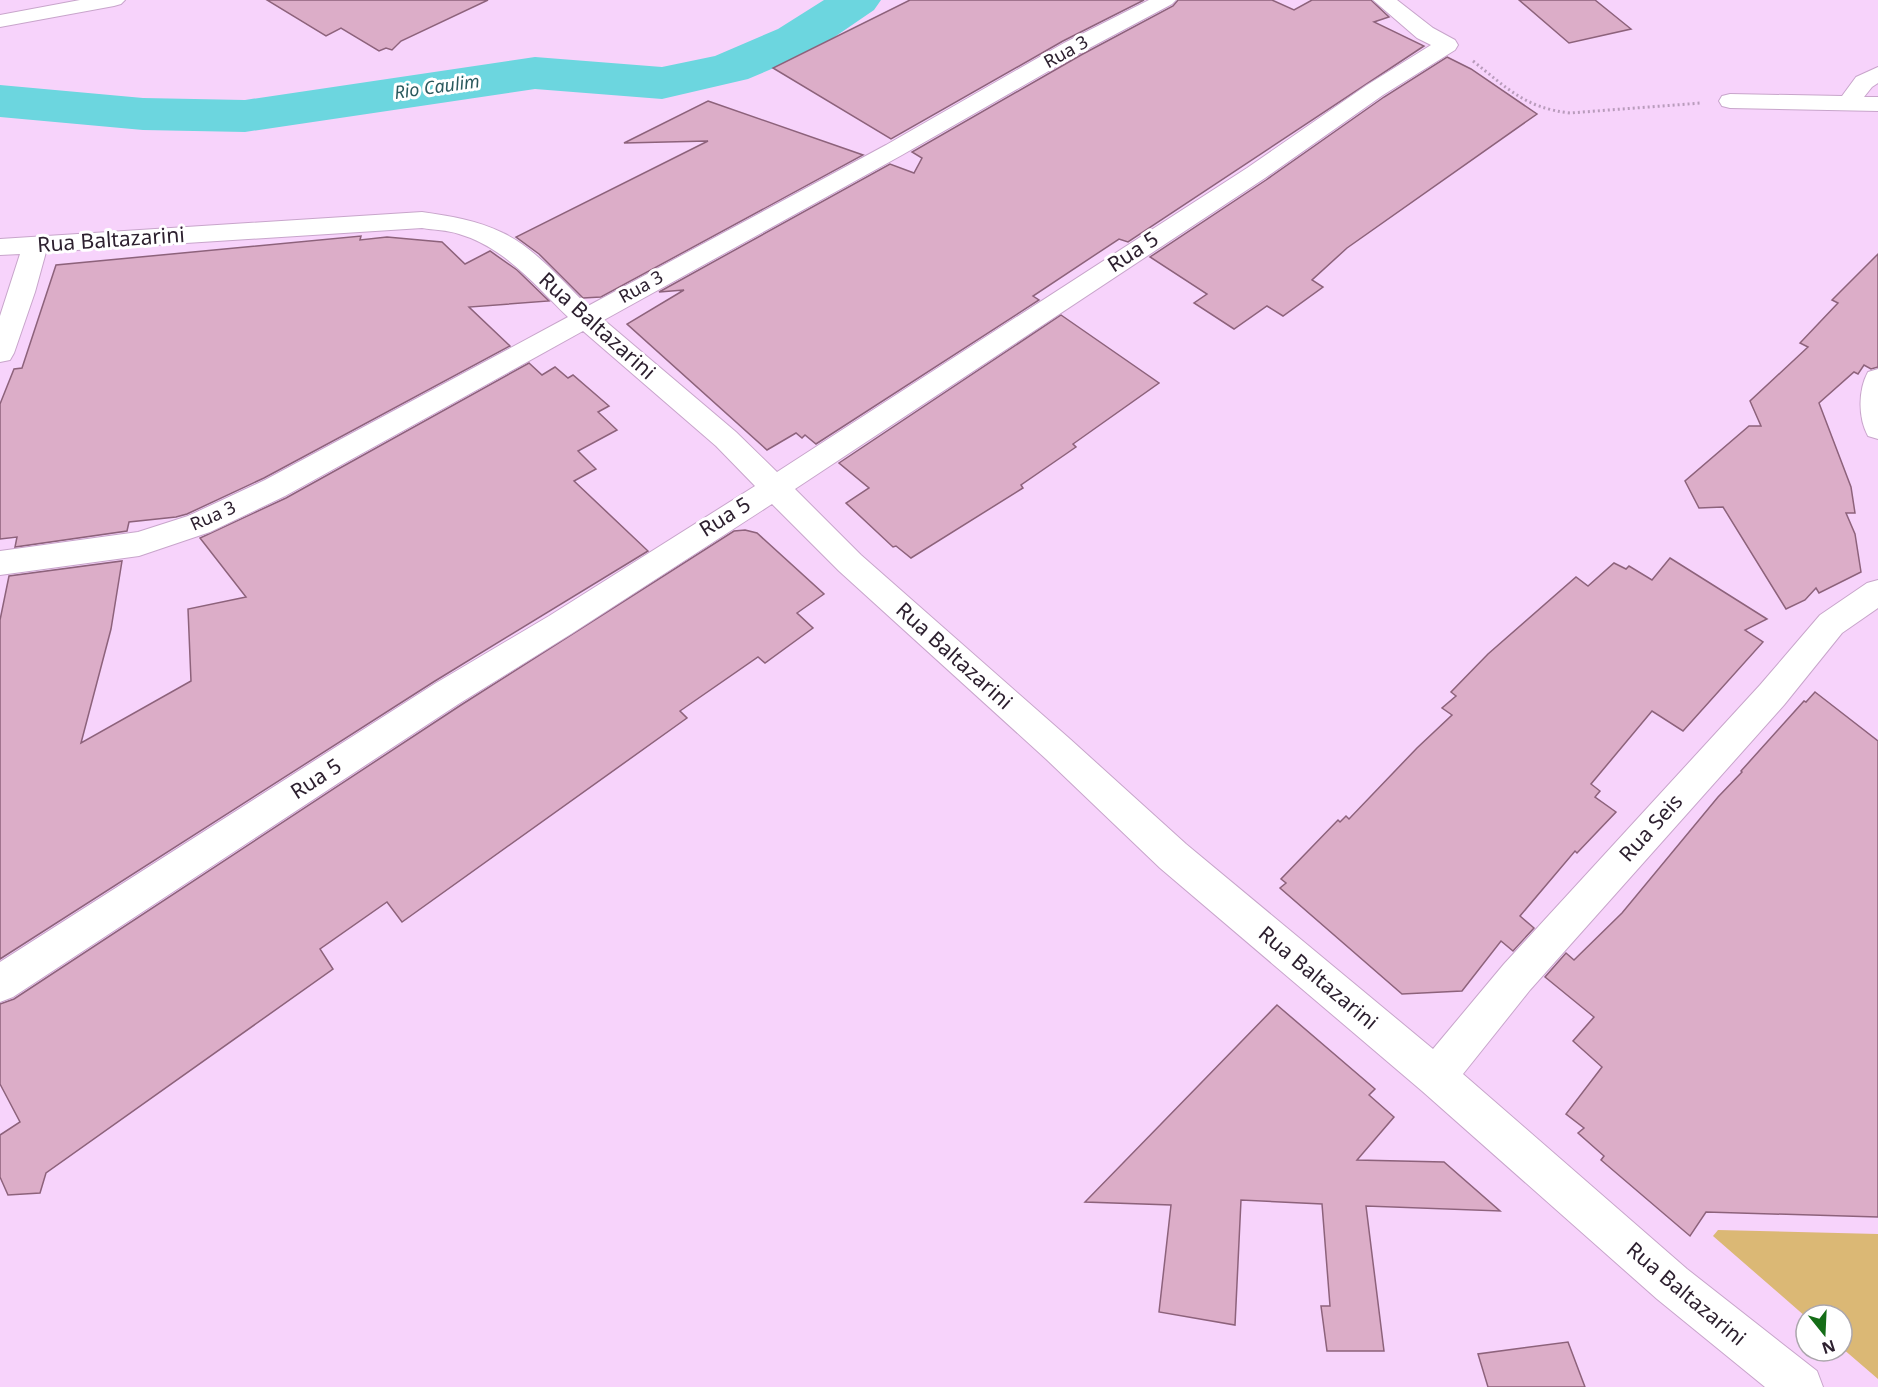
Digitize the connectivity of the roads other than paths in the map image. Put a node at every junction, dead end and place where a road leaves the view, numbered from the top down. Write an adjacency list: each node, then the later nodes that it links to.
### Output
1 (41, 0): 5 (street)
2 (114, 0): 6 (street)
3 (1165, 0): 13 (street, Rua 3)
4 (1384, 0): 17 (street, Rua 5)
5 (0, 6)
6 (0, 21)
7 (1878, 74): 9 (street)
8 (1730, 101): 9 (street)
9 (1849, 102): 10 (street)
10 (1878, 104)
11 (35, 245): 12 (street, Rua Baltazarini); 13 (street, Rua Baltazarini); 14 (street)
12 (0, 247)
13 (585, 319): 17 (street, Rua Baltazarini); 18 (street, Rua 3)
14 (0, 353)
15 (1878, 379): 16 (street)
16 (1878, 429)
17 (775, 486): 20 (street, Rua 5); 21 (street, Rua Baltazarini)
18 (0, 563)
19 (1878, 592): 21 (street, Rua Seis)
20 (0, 984)
21 (1436, 1077): 22 (street, Rua Baltazarini)
22 (1801, 1387)

